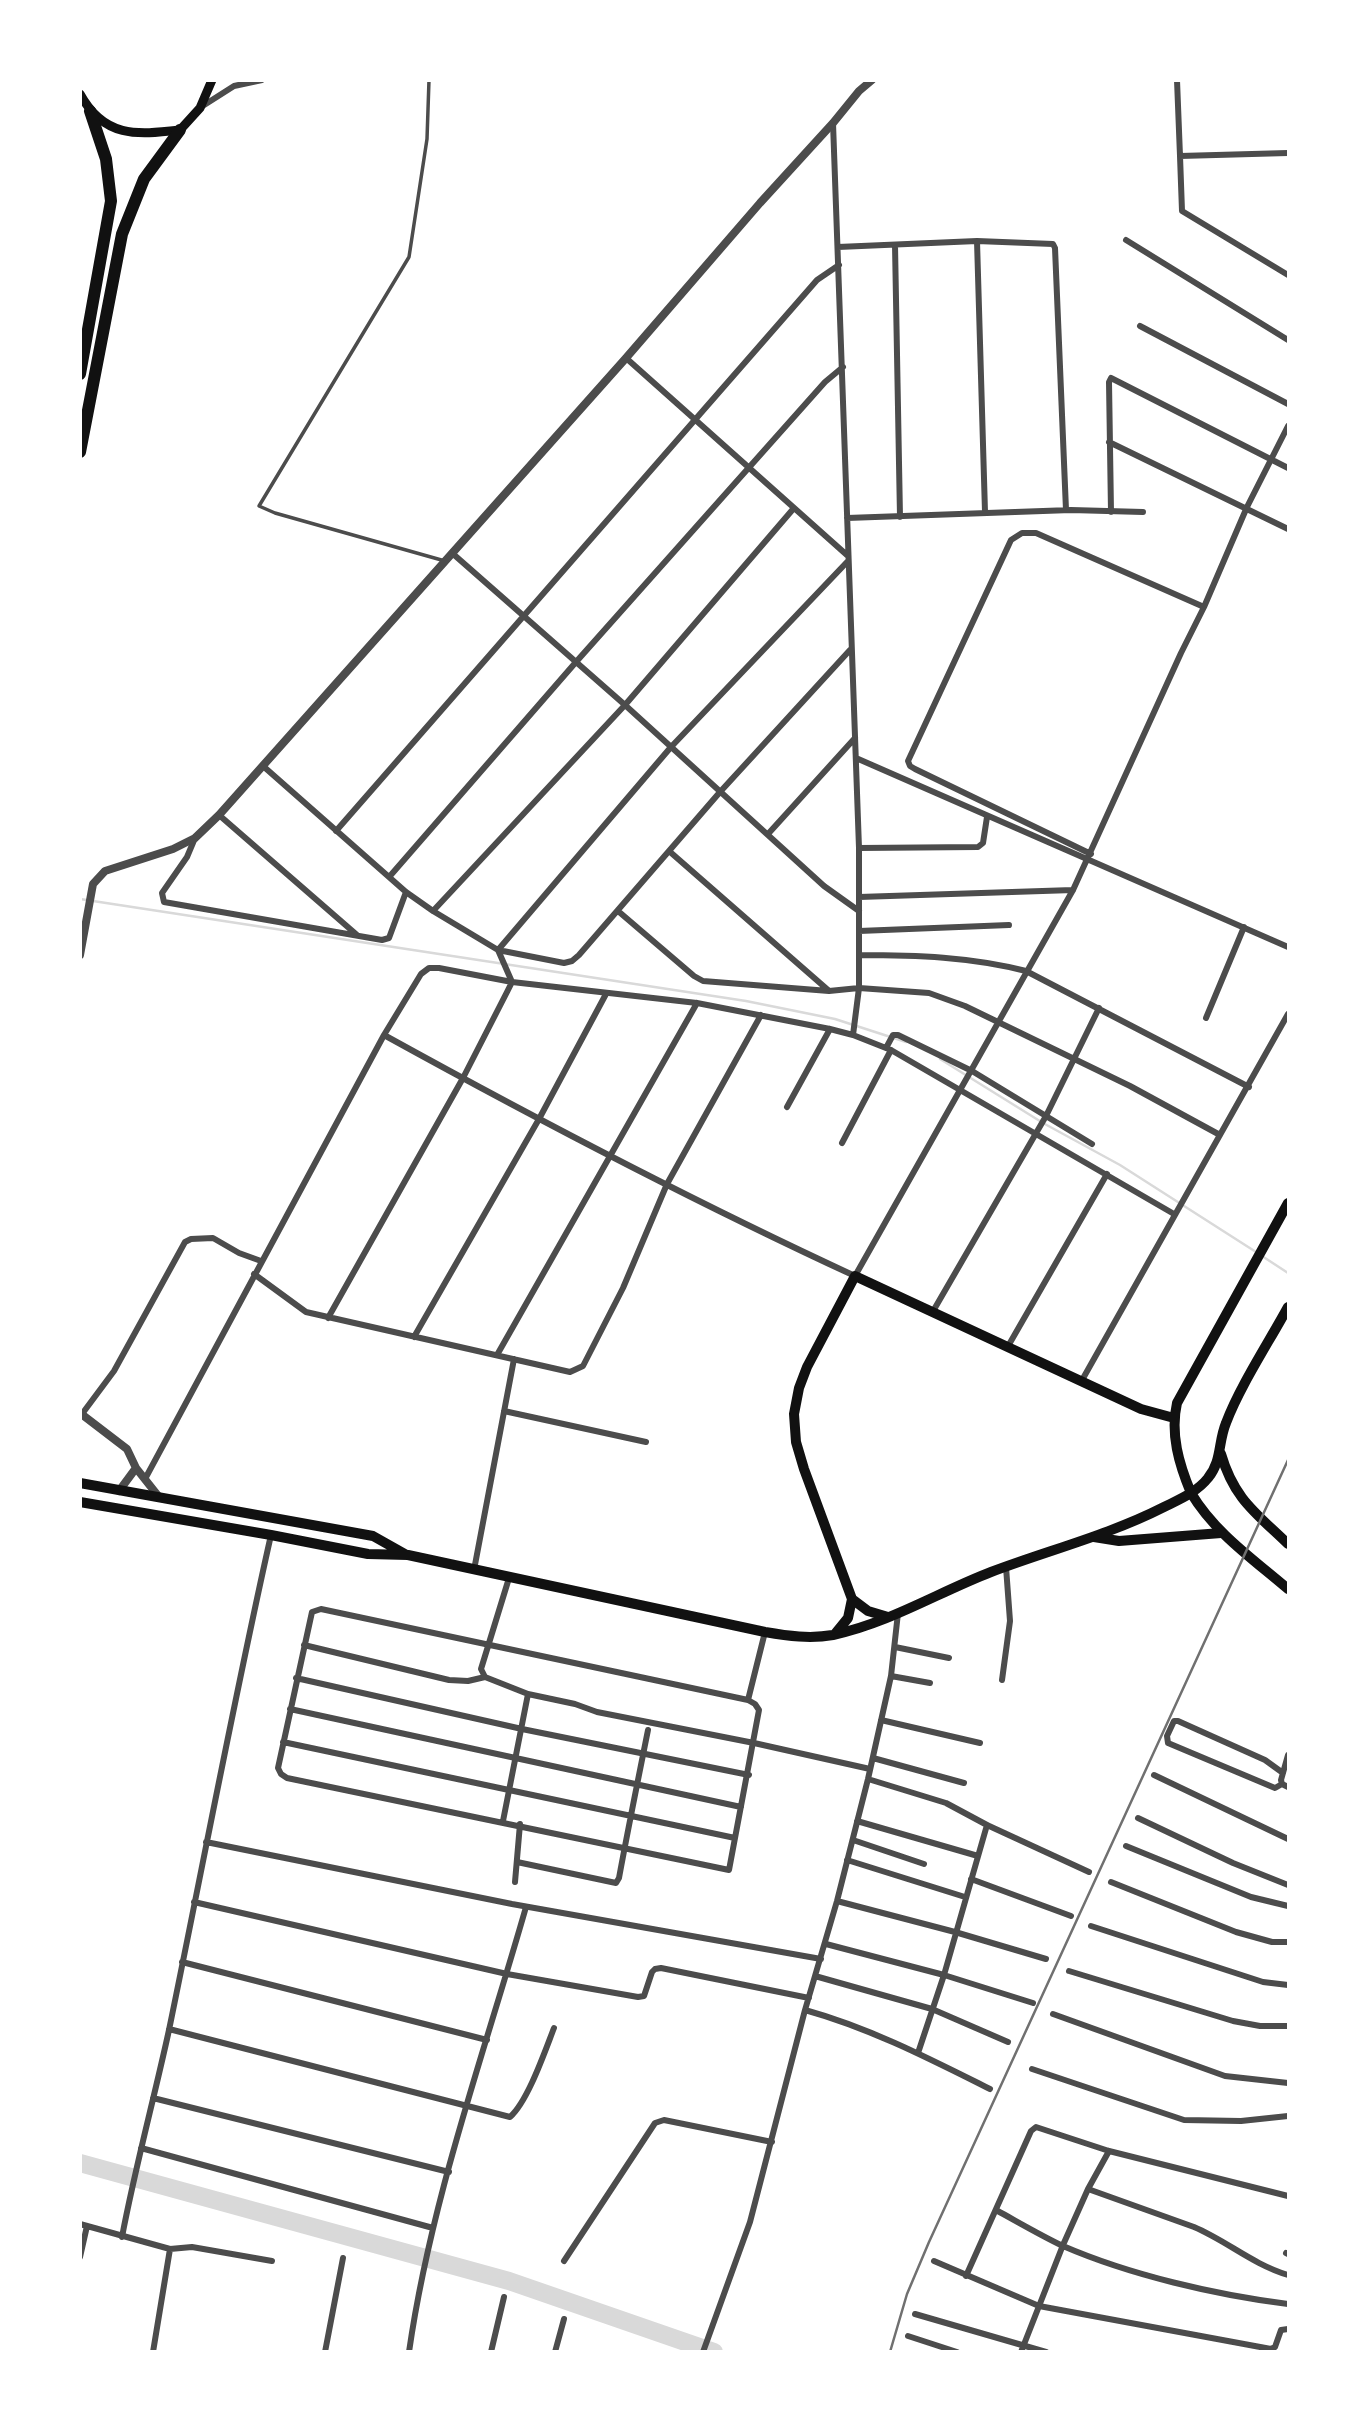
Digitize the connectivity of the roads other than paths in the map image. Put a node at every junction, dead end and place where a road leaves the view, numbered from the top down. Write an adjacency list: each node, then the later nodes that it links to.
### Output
1 (212, 80): 9 (main road)
2 (262, 80): 9 (street)
3 (429, 80): 45 (lane)
4 (859, 80): 7 (street)
5 (872, 80): 7 (street)
6 (1177, 80): 14 (street)
7 (859, 91): 11 (street)
8 (80, 94): 10 (main road)
9 (200, 108): 12 (main road)
10 (90, 111): 12 (main road); 25 (highway)
11 (833, 123): 18 (street); 23 (street)
12 (180, 130): 30 (highway)
13 (1289, 153): 14 (street)
14 (1180, 156): 20 (street)
15 (1126, 240): 22 (street)
16 (977, 241): 17 (street); 36 (street); 37 (street)
17 (895, 245): 18 (street); 40 (street)
18 (838, 247): 19 (street)
19 (839, 265): 24 (street); 27 (street)
20 (1289, 275)
21 (1140, 326): 26 (street)
22 (1289, 340)
23 (626, 358): 27 (street); 43 (street)
24 (843, 367): 32 (street); 41 (street)
25 (80, 374)
26 (1289, 404)
27 (695, 419): 32 (street); 47 (street)
28 (1289, 426): 31 (street)
29 (1109, 443): 31 (street); 35 (street); 38 (street)
30 (80, 453)
31 (1271, 457): 33 (street); 35 (street)
32 (749, 468): 34 (street); 49 (street)
33 (1289, 468)
34 (794, 508): 44 (street); 50 (street)
35 (1247, 508): 42 (street); 46 (street)
36 (1066, 510): 37 (street); 38 (street)
37 (985, 512): 40 (street)
38 (1111, 512): 39 (street)
39 (1143, 512)
40 (900, 517): 41 (street)
41 (847, 518): 44 (street)
42 (1289, 529)
43 (452, 553): 45 (street); 47 (street)
44 (848, 558): 48 (street); 52 (street)
45 (445, 561): 54 (street)
46 (1204, 607): 63 (street); 63 (street)
47 (523, 616): 49 (street); 58 (street)
48 (851, 650): 51 (street); 55 (street)
49 (576, 662): 50 (street); 64 (street)
50 (625, 705): 52 (street); 68 (street)
51 (855, 738): 53 (street); 59 (street)
52 (671, 747): 55 (street); 76 (street)
53 (856, 758): 57 (street); 61 (street)
54 (263, 766): 56 (street); 58 (street)
55 (720, 792): 59 (street); 62 (street)
56 (219, 815): 60 (street); 74 (street)
57 (987, 817): 61 (street); 63 (street)
58 (335, 831): 64 (street)
59 (768, 834): 70 (street)
60 (195, 838): 74 (street); 77 (street)
61 (859, 848): 67 (street)
62 (669, 851): 69 (street); 82 (street)
63 (1090, 856): 65 (street); 72 (street)
64 (390, 876): 66 (street)
65 (1073, 890): 67 (street); 79 (street)
66 (406, 892): 68 (street); 74 (street)
67 (859, 897): 70 (street)
68 (433, 911): 76 (street)
69 (618, 911): 76 (street); 82 (street)
70 (859, 911): 73 (street)
71 (1009, 925): 73 (street)
72 (1244, 927): 75 (street); 88 (street)
73 (859, 931): 78 (street)
74 (358, 937)
75 (1289, 947)
76 (498, 951): 80 (street)
77 (80, 955)
78 (859, 955): 79 (street); 81 (street)
79 (1026, 971): 85 (street); 89 (street)
80 (511, 981): 83 (street); 92 (street); 96 (street)
81 (859, 988): 82 (street); 89 (street); 91 (street)
82 (829, 990)
83 (606, 993): 84 (street); 101 (street)
84 (697, 1003): 87 (street); 106 (street)
85 (1099, 1008): 94 (street); 97 (street)
86 (1289, 1014): 97 (street)
87 (761, 1015): 90 (street); 108 (street)
88 (1206, 1018)
89 (999, 1023): 94 (street); 95 (street)
90 (830, 1029): 91 (street); 99 (street)
91 (854, 1034): 93 (street)
92 (384, 1035): 96 (street); 111 (street)
93 (888, 1049): 95 (street); 98 (street); 104 (street)
94 (1074, 1059): 100 (street); 103 (street)
95 (971, 1073): 98 (street); 100 (street)
96 (463, 1079): 101 (street); 116 (street)
97 (1249, 1087): 103 (street)
98 (960, 1088): 102 (street); 113 (street)
99 (786, 1107)
100 (1044, 1118): 102 (street); 105 (street)
101 (539, 1119): 106 (street); 117 (street)
102 (1036, 1131): 107 (street); 115 (street)
103 (1220, 1135): 110 (street)
104 (842, 1143)
105 (1093, 1144)
106 (611, 1156): 108 (street); 119 (street)
107 (1107, 1174): 110 (street); 118 (street)
108 (667, 1184): 113 (street); 120 (street)
109 (1289, 1202): 124 (highway)
110 (1174, 1213): 121 (street)
111 (261, 1261): 112 (street); 123 (street)
112 (254, 1274): 116 (street); 128 (street)
113 (855, 1276): 115 (highway); 143 (highway)
114 (1289, 1307): 126 (highway)
115 (932, 1313): 118 (highway)
116 (328, 1318): 117 (street)
117 (414, 1337): 119 (street)
118 (1007, 1348): 121 (highway)
119 (497, 1355): 120 (street)
120 (514, 1359): 122 (street)
121 (1081, 1382): 124 (highway)
122 (504, 1411): 125 (street); 140 (street)
123 (81, 1414): 127 (street)
124 (1174, 1418): 131 (highway)
125 (646, 1442)
126 (1221, 1454): 131 (highway); 137 (main road)
127 (135, 1468): 128 (street); 130 (street)
128 (145, 1479): 132 (street)
129 (80, 1483): 130 (highway)
130 (119, 1491): 132 (highway)
131 (1191, 1493): 134 (main road); 136 (highway)
132 (159, 1497): 138 (highway)
133 (80, 1502): 135 (highway)
134 (1221, 1533): 136 (highway); 142 (main road)
135 (271, 1535): 138 (highway); 187 (street)
136 (1094, 1537): 139 (highway)
137 (1288, 1543)
138 (408, 1555): 140 (highway)
139 (1006, 1567): 144 (highway); 154 (street)
140 (474, 1570): 141 (highway)
141 (509, 1578): 145 (highway); 148 (street)
142 (1289, 1590)
143 (852, 1599): 144 (highway); 146 (highway)
144 (893, 1615): 146 (highway); 149 (street)
145 (765, 1632): 146 (highway); 157 (street)
146 (835, 1634)
147 (304, 1645): 148 (street); 152 (street); 153 (street)
148 (487, 1645): 152 (street); 157 (street)
149 (895, 1647): 150 (street); 151 (street)
150 (949, 1658)
151 (891, 1676): 155 (street); 159 (street)
152 (485, 1677): 156 (street)
153 (296, 1678): 158 (street); 160 (street)
154 (1002, 1680)
155 (930, 1683)
156 (528, 1694): 160 (street); 163 (street)
157 (748, 1700): 163 (street)
158 (290, 1709): 162 (street); 167 (street)
159 (881, 1720): 164 (street); 168 (street)
160 (522, 1729): 165 (street); 167 (street)
161 (648, 1730): 165 (street)
162 (283, 1742): 176 (street); 180 (street)
163 (754, 1743): 169 (street); 170 (street)
164 (980, 1743)
165 (644, 1753): 170 (street); 175 (street)
166 (1289, 1755): 173 (street)
167 (515, 1758): 175 (street); 176 (street)
168 (873, 1758): 169 (street); 174 (street)
169 (870, 1769): 172 (street)
170 (749, 1775): 177 (street)
171 (1154, 1775): 185 (street)
172 (869, 1779): 181 (street); 183 (street)
173 (1284, 1781): 173 (street)
174 (964, 1783)
175 (637, 1784): 177 (street); 178 (street)
176 (510, 1790): 178 (street); 180 (street)
177 (741, 1807): 184 (street)
178 (633, 1817): 184 (street); 189 (street)
179 (1138, 1818): 198 (street)
180 (503, 1821): 182 (street)
181 (857, 1821): 186 (street); 190 (street)
182 (520, 1824): 189 (street); 192 (street)
183 (987, 1825): 190 (street); 194 (street)
184 (736, 1838): 189 (street)
185 (1289, 1839)
186 (853, 1840): 191 (street); 193 (street)
187 (206, 1842): 201 (street); 203 (street)
188 (1126, 1846): 202 (street)
189 (625, 1847): 192 (street)
190 (978, 1856): 195 (street)
191 (847, 1860): 199 (street); 200 (street)
192 (517, 1862): 196 (street)
193 (924, 1864)
194 (1089, 1872)
195 (971, 1879): 199 (street); 204 (street)
196 (515, 1882)
197 (1111, 1882): 207 (street)
198 (1289, 1885)
199 (965, 1896): 206 (street)
200 (837, 1901): 206 (street); 208 (street)
201 (194, 1902): 211 (street); 213 (street)
202 (1289, 1906)
203 (526, 1907): 209 (street); 213 (street)
204 (1071, 1916)
205 (1091, 1926): 216 (street)
206 (955, 1932): 210 (street); 214 (street)
207 (1289, 1942)
208 (825, 1944): 209 (street); 214 (street)
209 (820, 1959): 215 (street)
210 (1046, 1959)
211 (182, 1962): 224 (street); 225 (street)
212 (1069, 1972): 222 (street)
213 (507, 1974): 217 (street); 225 (street)
214 (944, 1975): 218 (street); 219 (street)
215 (815, 1976): 217 (street); 219 (street)
216 (1289, 1985)
217 (810, 1998): 220 (street)
218 (1032, 2003)
219 (932, 2009): 226 (street); 227 (street)
220 (805, 2010): 227 (street); 234 (street)
221 (1053, 2014): 229 (street)
222 (1289, 2026)
223 (554, 2028): 232 (street)
224 (169, 2029): 231 (street); 232 (street)
225 (487, 2040): 232 (street)
226 (1008, 2042)
227 (918, 2053): 230 (street)
228 (1032, 2069): 233 (street)
229 (1289, 2083)
230 (990, 2089)
231 (153, 2098): 235 (street); 237 (street)
232 (465, 2106): 237 (street)
233 (1289, 2116)
234 (772, 2142): 249 (street); 260 (street)
235 (141, 2148): 242 (street); 243 (street)
236 (1109, 2151): 238 (street); 239 (street); 240 (street)
237 (449, 2172): 242 (street)
238 (1088, 2189): 244 (street); 251 (street)
239 (1289, 2196)
240 (996, 2210): 244 (street); 252 (street)
241 (84, 2225): 243 (street); 246 (street)
242 (433, 2228): 264 (street)
243 (122, 2237): 245 (street)
244 (1063, 2245): 254 (street); 255 (street)
245 (170, 2249): 248 (street); 262 (street)
246 (80, 2257)
247 (343, 2258): 263 (street)
248 (272, 2261)
249 (564, 2261)
250 (933, 2262): 252 (street)
251 (1289, 2275)
252 (967, 2276): 255 (street)
253 (504, 2297): 265 (street)
254 (1289, 2304)
255 (1039, 2306): 258 (street); 261 (street)
256 (915, 2314): 261 (street)
257 (564, 2319): 266 (street)
258 (1289, 2329)
259 (908, 2336): 267 (street)
260 (705, 2348)
261 (1022, 2348): 268 (street)
262 (153, 2351)
263 (325, 2351)
264 (409, 2351)
265 (491, 2351)
266 (555, 2351)
267 (957, 2351)
268 (1046, 2351)

